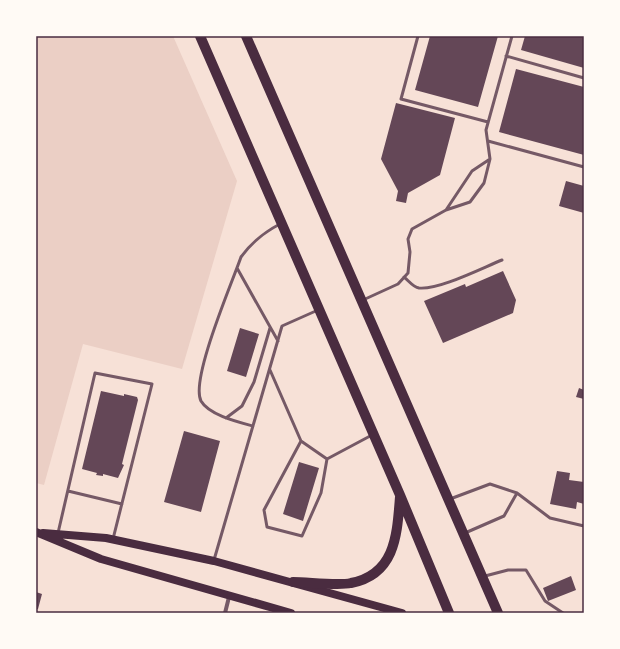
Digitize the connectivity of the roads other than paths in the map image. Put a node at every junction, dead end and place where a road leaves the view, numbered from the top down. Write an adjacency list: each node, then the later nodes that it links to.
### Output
1 (200, 36): 12 (main road)
2 (246, 36): 16 (main road)
3 (418, 36): 7 (lane)
4 (512, 36): 5 (lane)
5 (506, 56): 6 (lane); 7 (lane)
6 (584, 78)
7 (488, 122): 8 (lane)
8 (488, 141): 9 (lane); 10 (lane)
9 (490, 159): 11 (lane); 11 (lane)
10 (584, 167)
11 (446, 210): 15 (lane)
12 (281, 223): 14 (lane); 17 (main road)
13 (502, 260): 15 (lane)
14 (237, 268): 18 (lane); 21 (lane)
15 (404, 277): 16 (lane)
16 (362, 301): 29 (main road)
17 (319, 310): 19 (lane); 23 (main road)
18 (270, 328): 19 (lane); 21 (lane)
19 (278, 341): 20 (lane)
20 (270, 369): 22 (lane); 24 (lane)
21 (226, 418): 22 (lane)
22 (253, 426): 36 (lane)
23 (373, 434): 25 (lane); 28 (main road)
24 (301, 440): 25 (lane); 25 (lane)
25 (327, 460)
26 (68, 491): 30 (lane); 30 (lane); 33 (lane)
27 (517, 493): 29 (lane); 31 (lane); 34 (lane)
28 (400, 495): 38 (main road); 43 (main road)
29 (448, 500): 34 (main road)
30 (122, 504): 35 (lane)
31 (584, 526)
32 (40, 533): 33 (main road); 39 (main road)
33 (58, 534): 35 (main road)
34 (463, 534): 37 (main road)
35 (113, 539): 36 (main road)
36 (214, 561): 38 (main road)
37 (482, 577): 44 (main road); 45 (lane)
38 (293, 582): 42 (main road)
39 (230, 597): 40 (street); 41 (main road)
40 (225, 613)
41 (291, 613)
42 (402, 613)
43 (449, 613)
44 (498, 613)
45 (563, 613)

